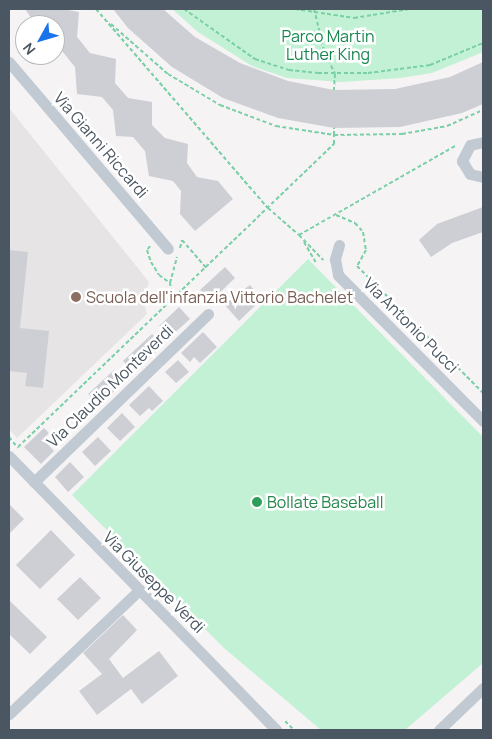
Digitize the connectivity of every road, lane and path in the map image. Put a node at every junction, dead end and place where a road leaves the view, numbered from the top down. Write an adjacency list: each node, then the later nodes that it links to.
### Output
1 (96, 9): 7 (path)
2 (184, 9): 10 (path)
3 (295, 9): 6 (path)
4 (314, 9): 6 (path)
5 (409, 9): 6 (path)
6 (314, 12): 10 (path)
7 (105, 18): 14 (path); 18 (path)
8 (483, 43): 10 (path)
9 (9, 62): 21 (street, Via Gianni Riccardi)
10 (335, 74): 11 (path)
11 (334, 90)
12 (483, 110): 14 (path)
13 (334, 128): 14 (path)
14 (334, 135): 18 (path)
15 (483, 142): 16 (street)
16 (470, 145): 17 (street); 19 (path)
17 (483, 177)
18 (268, 208): 20 (path); 26 (path)
19 (334, 215): 20 (path); 31 (path)
20 (299, 235): 22 (path)
21 (158, 237): 24 (street, Via Gianni Riccardi); 28 (path)
22 (301, 238): 25 (path); 27 (path)
23 (339, 245): 27 (street, Via Antonio Pucci)
24 (168, 249)
25 (316, 263)
26 (206, 268): 28 (path); 29 (path)
27 (338, 275): 34 (street, Via Antonio Pucci)
28 (170, 283): 29 (path)
29 (172, 300): 35 (path)
30 (208, 314): 37 (street, Via Claudio Monteverdi)
31 (471, 381): 32 (path); 33 (path)
32 (468, 385)
33 (483, 393)
34 (483, 421)
35 (18, 447)
36 (9, 456): 37 (street, Via Giuseppe Verdi)
37 (34, 482): 38 (street, Via Giuseppe Verdi)
38 (139, 590): 41 (street); 42 (street, Via Giuseppe Verdi)
39 (483, 688): 40 (street)
40 (455, 713): 43 (street); 44 (street)
41 (9, 714)
42 (276, 730)
43 (432, 730)
44 (439, 730)

